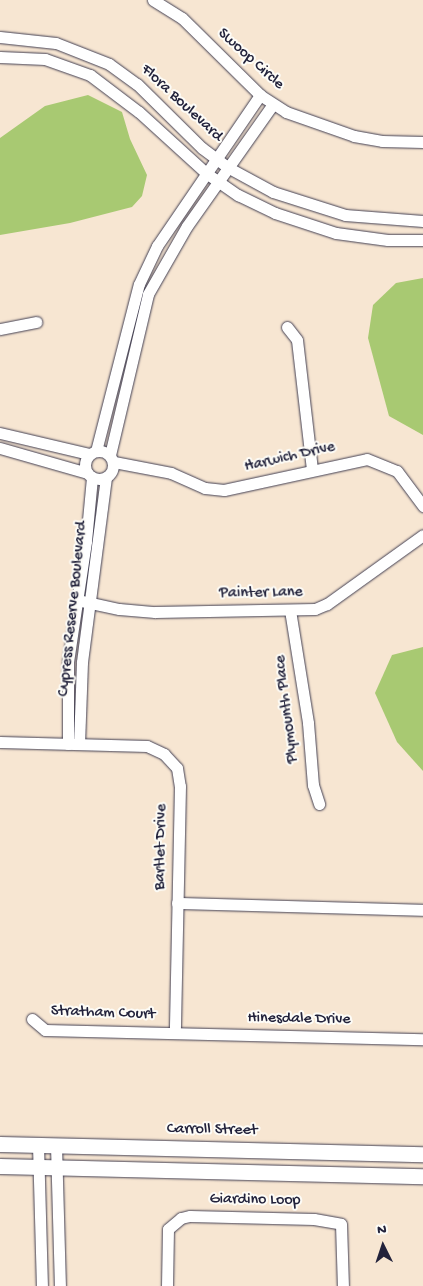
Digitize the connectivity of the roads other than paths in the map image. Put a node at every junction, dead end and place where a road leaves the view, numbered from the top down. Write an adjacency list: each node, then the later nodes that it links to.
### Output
1 (153, 0): 4 (street, Swoop Circle)
2 (0, 38): 9 (street, Flora Boulevard)
3 (0, 56): 11 (street, Flora Boulevard)
4 (260, 95): 5 (street, Swoop Circle); 6 (street)
5 (274, 104): 7 (street, Cypress Reserve Boulevard); 8 (street, Swoop Circle)
6 (240, 123): 7 (street); 9 (street)
7 (254, 132): 10 (street, Cypress Reserve Boulevard)
8 (423, 142)
9 (215, 158): 10 (street, Flora Boulevard); 11 (street)
10 (229, 168): 12 (street, Cypress Reserve Boulevard); 14 (street, Flora Boulevard)
11 (206, 173): 12 (street, Flora Boulevard); 13 (street)
12 (218, 182): 15 (street, Cypress Reserve Boulevard); 16 (street, Flora Boulevard)
13 (175, 218): 15 (street); 20 (street)
14 (423, 221)
15 (187, 226): 21 (street, Cypress Reserve Boulevard)
16 (423, 240)
17 (36, 322): 19 (street)
18 (287, 327): 26 (street)
19 (0, 329)
20 (125, 335): 21 (street); 24 (street)
21 (137, 339): 25 (street, Cypress Reserve Boulevard)
22 (0, 433): 24 (street)
23 (0, 448): 27 (street)
24 (92, 452): 25 (street); 27 (street, Cypress Reserve Boulevard)
25 (110, 467): 26 (street, Harwich Drive); 27 (street); 31 (street, Cypress Reserve Boulevard)
26 (312, 469): 28 (street, Harwich Drive)
27 (90, 475): 30 (street, Cypress Reserve Boulevard)
28 (423, 506)
29 (423, 534): 32 (street, Painter Lane)
30 (77, 600): 31 (street, Painter Lane); 34 (street, Cypress Reserve Boulevard)
31 (89, 603): 32 (street, Painter Lane); 34 (street, Cypress Reserve Boulevard)
32 (290, 610): 35 (street, Plymounth Place)
33 (0, 742): 34 (street, Bartlet Drive)
34 (73, 744): 36 (street, Bartlet Drive)
35 (319, 804)
36 (177, 904): 37 (street); 39 (street, Bartlet Drive)
37 (423, 910)
38 (32, 1020): 39 (street, Stratham Court)
39 (175, 1033): 40 (street, Hinesdale Drive)
40 (423, 1039)
41 (0, 1144): 42 (main road, Carroll Street)
42 (38, 1144): 43 (main road, Carroll Street); 46 (street)
43 (56, 1145): 44 (main road, Carroll Street); 47 (street)
44 (423, 1154)
45 (0, 1166): 46 (main road)
46 (38, 1167): 47 (main road); 49 (street)
47 (57, 1168): 48 (main road); 50 (street)
48 (420, 1174)
49 (42, 1286)
50 (60, 1286)
51 (167, 1286): 52 (street, Giardino Loop)
52 (343, 1286)

